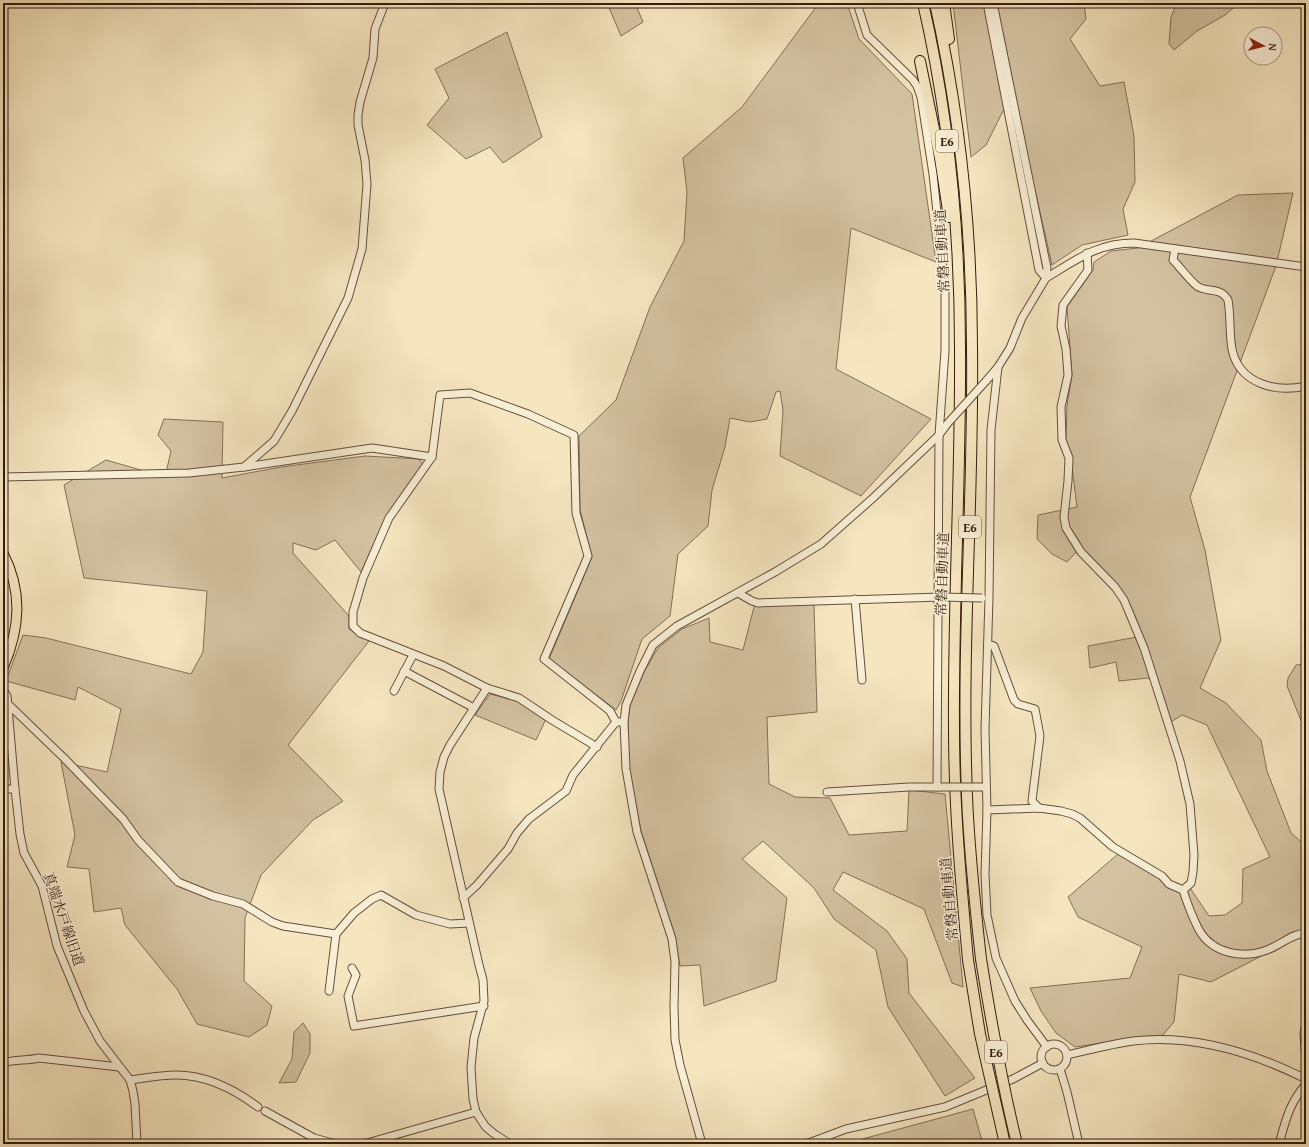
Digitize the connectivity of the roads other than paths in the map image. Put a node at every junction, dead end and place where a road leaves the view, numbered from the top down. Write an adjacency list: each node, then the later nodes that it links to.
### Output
1 (385, 3): 19 (street)
2 (856, 3): 17 (street)
3 (923, 3): 14 (highway, 常磐自動車道 / E6)
4 (935, 3): 9 (highway, 常磐自動車道 / E6)
5 (944, 3): 9 (highway)
6 (987, 3): 13 (street)
7 (993, 3): 13 (street)
8 (920, 61): 14 (highway)
9 (953, 95): 75 (highway, 常磐自動車道 / E6, bridge)
10 (1174, 249): 11 (street); 12 (street); 16 (street)
11 (1087, 253): 13 (street); 45 (street)
12 (1306, 267)
13 (1046, 278): 15 (street)
14 (958, 280): 74 (highway, 常磐自動車道 / E6, bridge)
15 (998, 367): 17 (street, bridge); 24 (street)
16 (1306, 386)
17 (938, 435): 22 (street); 23 (street)
18 (432, 457): 19 (street); 27 (street); 36 (street)
19 (244, 467): 20 (street)
20 (3, 477)
21 (3, 554): 28 (main road)
22 (738, 593): 25 (street); 36 (street)
23 (940, 597): 24 (street, bridge); 25 (street); 38 (street)
24 (986, 598): 26 (street)
25 (855, 599): 30 (street)
26 (988, 644): 39 (street); 43 (street)
27 (414, 654): 29 (street); 31 (street)
28 (3, 666)
29 (404, 671): 33 (street); 35 (street)
30 (862, 680)
31 (487, 688): 35 (street); 37 (street)
32 (3, 690): 34 (street, 真端水戸線旧道)
33 (394, 690)
34 (8, 704): 41 (street, 真端水戸線旧道); 49 (street)
35 (474, 708): 46 (street)
36 (620, 722): 37 (street); 72 (street)
37 (597, 747): 46 (street)
38 (939, 787): 39 (street, bridge); 42 (street)
39 (985, 787): 44 (street)
40 (3, 789): 41 (street)
41 (15, 789): 59 (street, 真端水戸線旧道)
42 (827, 792)
43 (1038, 808): 44 (street); 45 (street)
44 (987, 810): 54 (street)
45 (1183, 890): 48 (street)
46 (464, 898): 47 (street)
47 (469, 923): 49 (street); 52 (street)
48 (1306, 933)
49 (336, 934): 51 (street)
50 (352, 968): 52 (street)
51 (329, 991)
52 (484, 1006): 66 (street)
53 (1306, 1024): 56 (street)
54 (1047, 1046): 55 (street); 58 (street)
55 (1067, 1055): 60 (street); 61 (street)
56 (1306, 1062)
57 (3, 1063): 59 (street)
58 (1043, 1064): 60 (street); 73 (street)
59 (119, 1067): 62 (street, 真端水戸線旧道)
60 (1060, 1069): 76 (street)
61 (1306, 1079)
62 (130, 1080): 64 (street); 67 (street, 真端水戸線旧道)
63 (1306, 1084): 77 (street)
64 (258, 1107)
65 (265, 1111): 68 (street)
66 (476, 1112): 70 (street); 71 (street)
67 (137, 1144)
68 (336, 1144)
69 (359, 1144): 70 (street)
70 (367, 1144)
71 (510, 1144)
72 (702, 1144)
73 (806, 1144)
74 (1005, 1144)
75 (1017, 1144)
76 (1079, 1144)
77 (1279, 1144)

